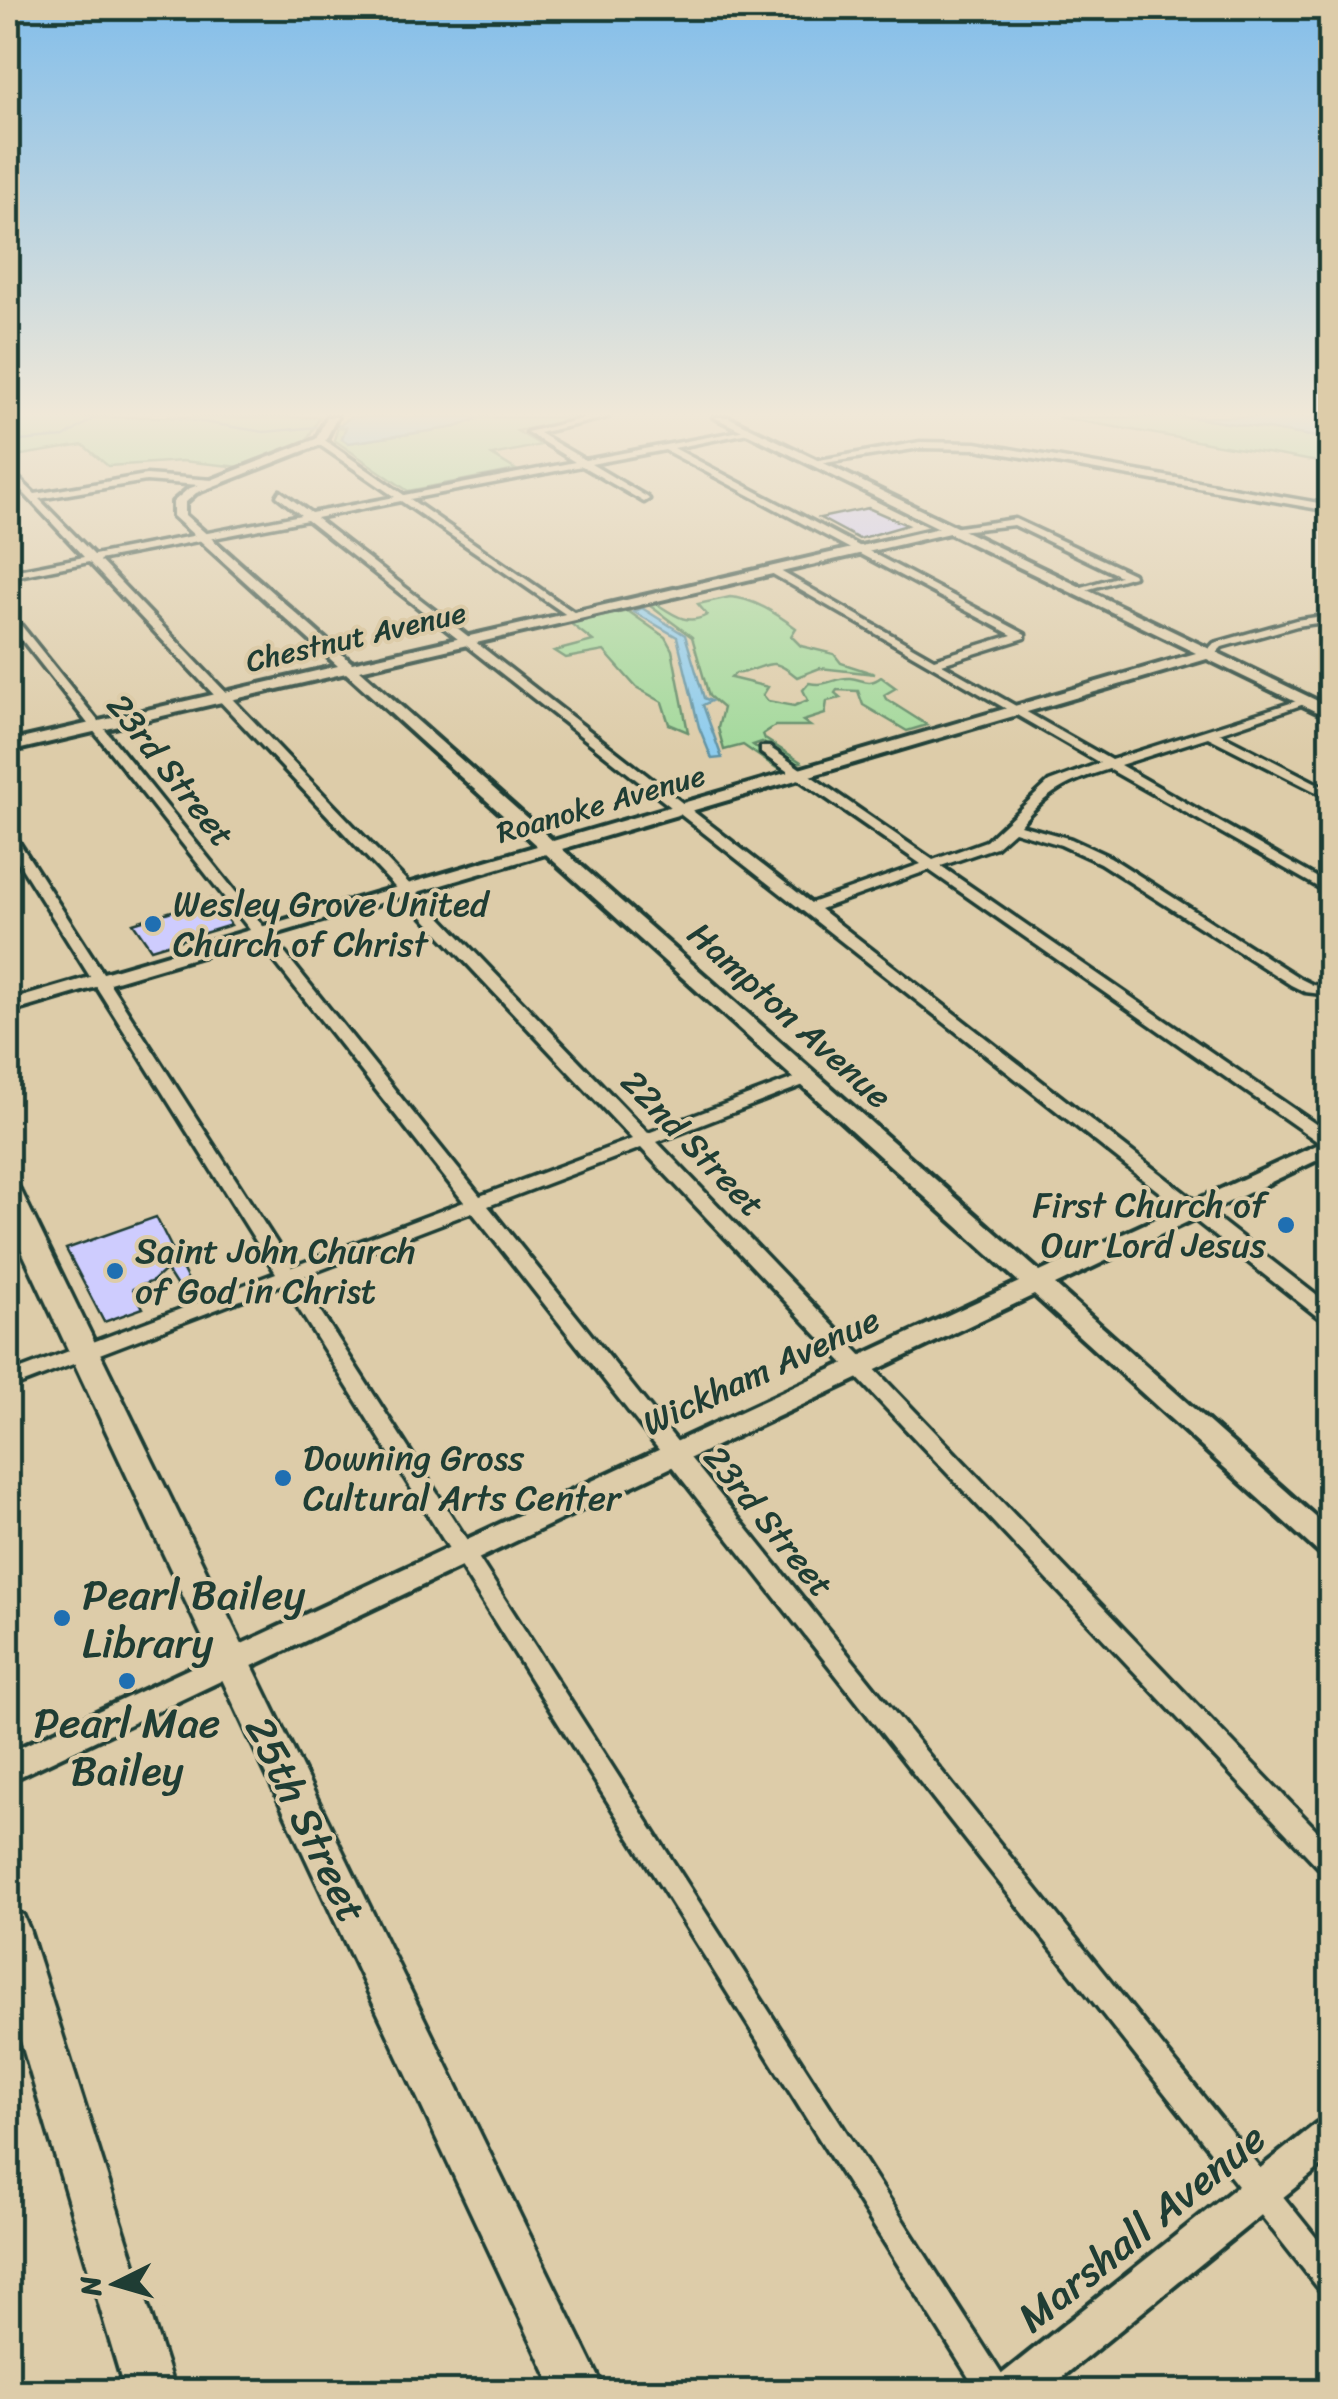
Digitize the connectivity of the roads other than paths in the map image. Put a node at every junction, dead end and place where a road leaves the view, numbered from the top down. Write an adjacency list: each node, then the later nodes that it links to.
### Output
1 (63, 529): 11 (street, 22nd Street)
2 (193, 529): 9 (street, Hampton Avenue)
3 (242, 529): 9 (street)
4 (323, 529): 18 (street)
5 (447, 529): 15 (street)
6 (822, 529): 10 (street)
7 (950, 529): 10 (street, Chestnut Avenue); 14 (street)
8 (1030, 529): 14 (street)
9 (202, 537): 11 (street); 21 (street, Hampton Avenue)
10 (858, 548): 12 (street, Chestnut Avenue); 20 (street)
11 (92, 558): 13 (street); 22 (street, 22nd Street)
12 (769, 569): 15 (street, Chestnut Avenue); 20 (street)
13 (8, 574)
14 (1080, 591): 19 (street)
15 (571, 615): 18 (street, Chestnut Avenue)
16 (8, 616): 26 (street, 23rd Street)
17 (1327, 622): 19 (street, Roanoke Avenue)
18 (464, 640): 21 (street, Chestnut Avenue); 33 (street)
19 (1210, 654): 23 (street); 24 (street, Roanoke Avenue)
20 (933, 663): 24 (street)
21 (347, 667): 22 (street, Chestnut Avenue); 36 (street, Hampton Avenue)
22 (222, 696): 26 (street, Chestnut Avenue); 38 (street, 22nd Street)
23 (1307, 701): 25 (street); 27 (street)
24 (1016, 710): 30 (street); 31 (street, Roanoke Avenue)
25 (1330, 712)
26 (95, 726): 28 (street, Chestnut Avenue); 41 (street, 23rd Street)
27 (1210, 732): 30 (street); 32 (street)
28 (8, 747)
29 (766, 750): 31 (street)
30 (1111, 764): 34 (street); 39 (street)
31 (799, 774): 33 (street, Roanoke Avenue); 37 (street)
32 (1330, 795)
33 (682, 808): 36 (street, Roanoke Avenue); 40 (street)
34 (1013, 827): 37 (street); 43 (street)
35 (8, 836): 42 (street)
36 (551, 847): 38 (street, Roanoke Avenue); 45 (street, Hampton Avenue)
37 (932, 867): 40 (street); 47 (street)
38 (406, 890): 41 (street, Roanoke Avenue); 46 (street, 22nd Street)
39 (1330, 890)
40 (810, 908): 50 (street)
41 (258, 933): 42 (street, Roanoke Avenue); 49 (street, 23rd Street)
42 (99, 980): 44 (street, Roanoke Avenue); 51 (street)
43 (1330, 990)
44 (8, 1007)
45 (808, 1078): 46 (street); 52 (street, Hampton Avenue)
46 (643, 1139): 49 (street); 55 (street, 22nd Street)
47 (1330, 1144): 50 (street, Wickham Avenue)
48 (8, 1193): 54 (main road, 25th Street)
49 (474, 1204): 51 (street); 57 (street, 23rd Street)
50 (1194, 1210): 52 (street, Wickham Avenue); 53 (street)
51 (286, 1275): 54 (street); 59 (street)
52 (1037, 1283): 55 (street, Wickham Avenue); 58 (street, Hampton Avenue)
53 (1330, 1316)
54 (84, 1352): 56 (street); 60 (main road, 25th Street)
55 (862, 1366): 57 (street, Wickham Avenue); 62 (street, 22nd Street)
56 (8, 1382)
57 (674, 1454): 59 (street, Wickham Avenue); 65 (street, 23rd Street)
58 (1330, 1546)
59 (463, 1552): 60 (street, Wickham Avenue); 69 (street)
60 (232, 1663): 61 (street, Wickham Avenue); 68 (main road, 25th Street)
61 (8, 1768)
62 (1330, 1860)
63 (8, 1929): 67 (main road)
64 (1330, 2136): 65 (street, Marshall Avenue)
65 (1261, 2191): 66 (street, 23rd Street); 70 (street, Marshall Avenue)
66 (1330, 2278)
67 (150, 2392)
68 (581, 2392)
69 (997, 2392)
70 (1011, 2392)

